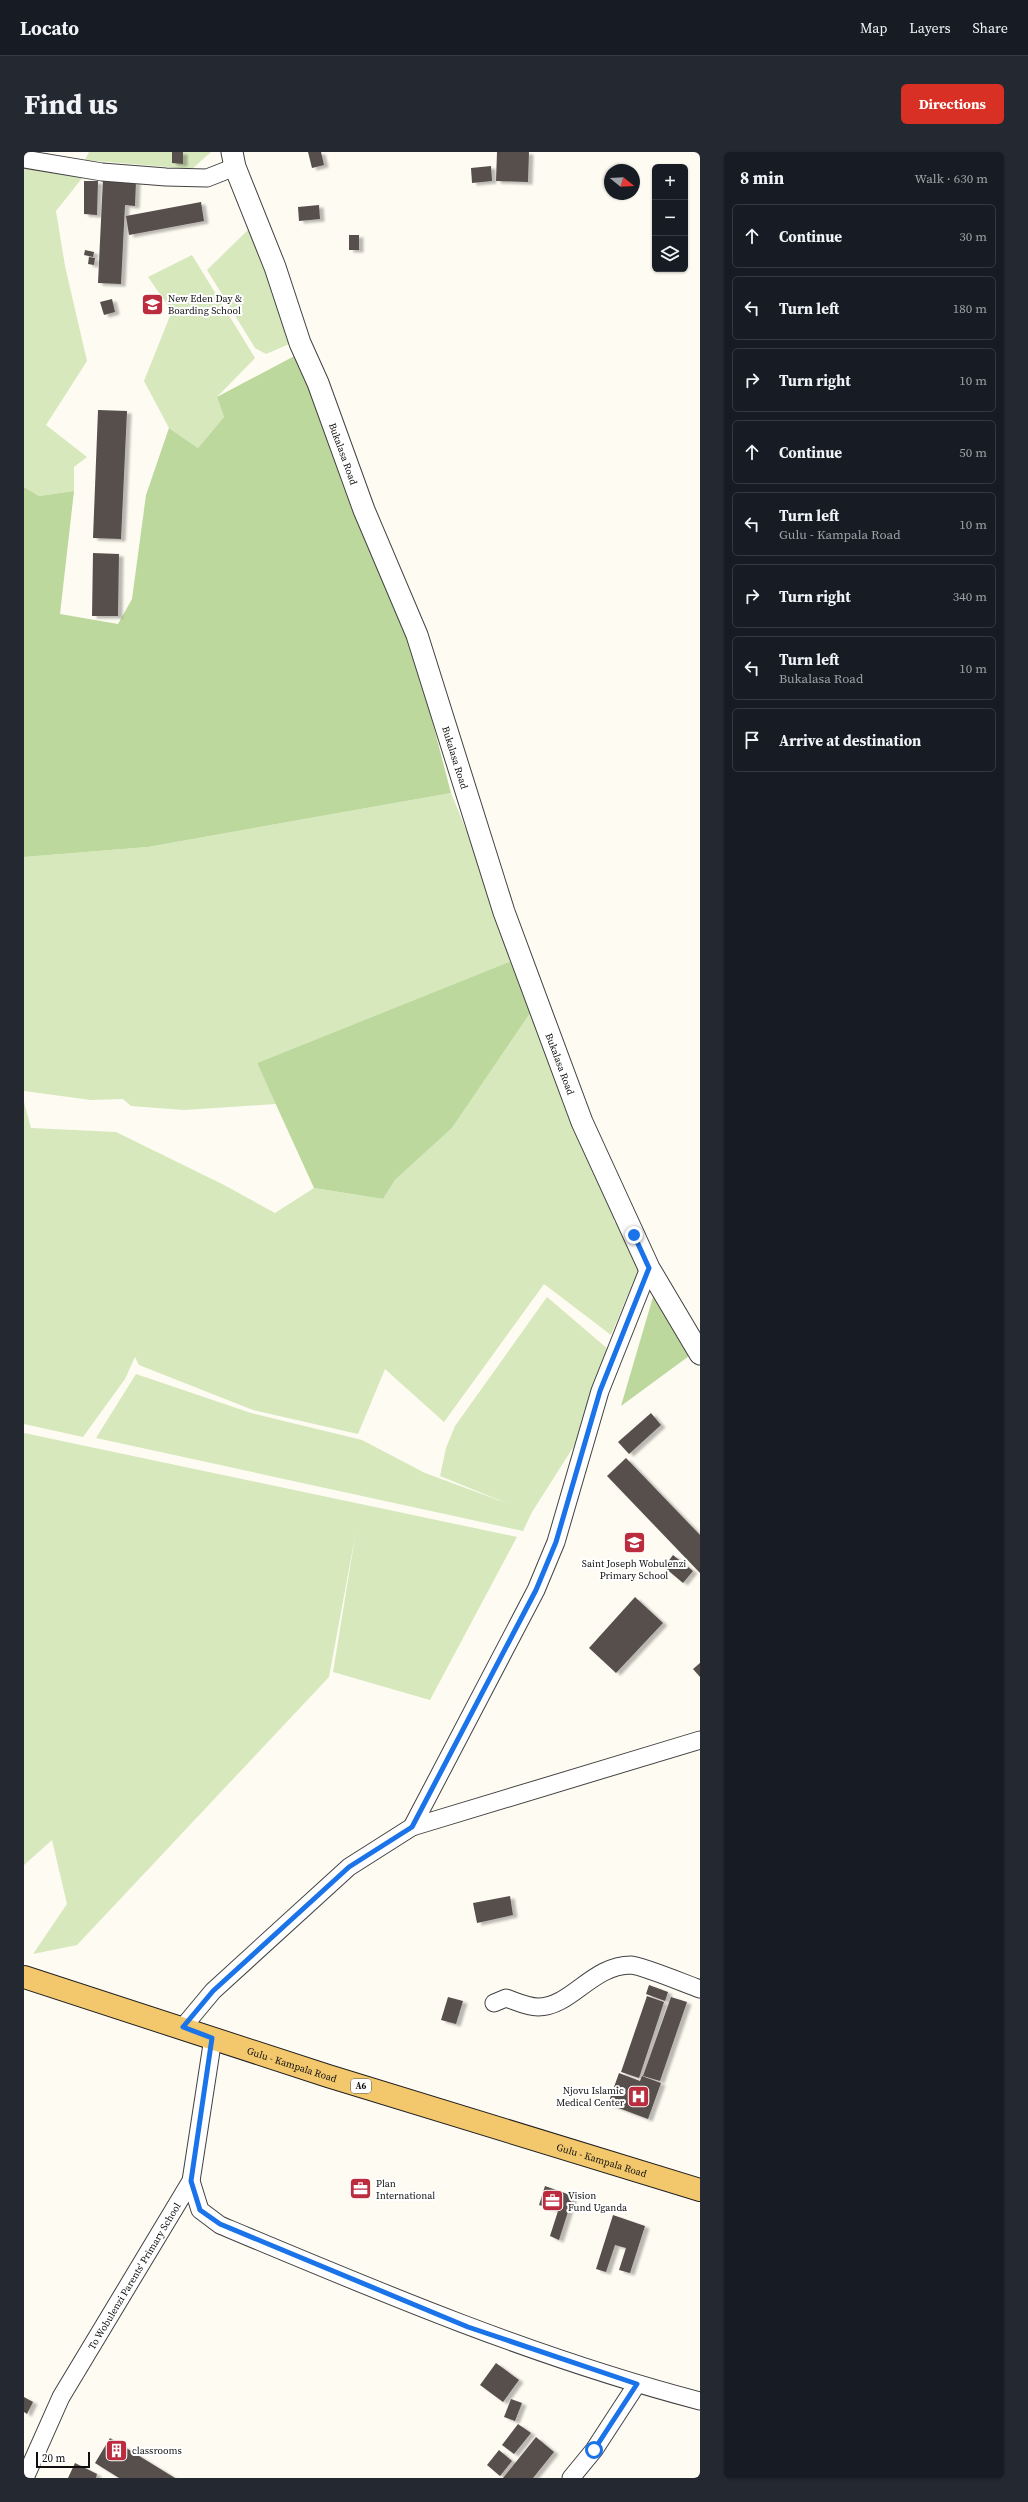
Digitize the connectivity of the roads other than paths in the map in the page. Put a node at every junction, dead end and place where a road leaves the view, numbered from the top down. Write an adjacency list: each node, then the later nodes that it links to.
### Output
1 (24, 159): 2 (street)
2 (233, 160): 3 (street, Bukalasa Road)
3 (649, 1268): 4 (street, Bukalasa Road); 6 (street)
4 (700, 1354)
5 (700, 1740): 6 (street)
6 (412, 1827): 10 (street)
7 (24, 1977): 10 (main road, Gulu - Kampala Road / A6)
8 (700, 1989): 9 (street)
9 (494, 2003)
10 (183, 2027): 11 (main road, Gulu - Kampala Road / A6)
11 (212, 2038): 12 (street, To Wobulenzi Parents' Primary School); 13 (main road, Gulu - Kampala Road / A6)
12 (191, 2181): 14 (street); 16 (street, To Wobulenzi Parents' Primary School)
13 (700, 2190)
14 (637, 2384): 15 (street); 17 (street)
15 (700, 2401)
16 (25, 2478)
17 (571, 2478)

